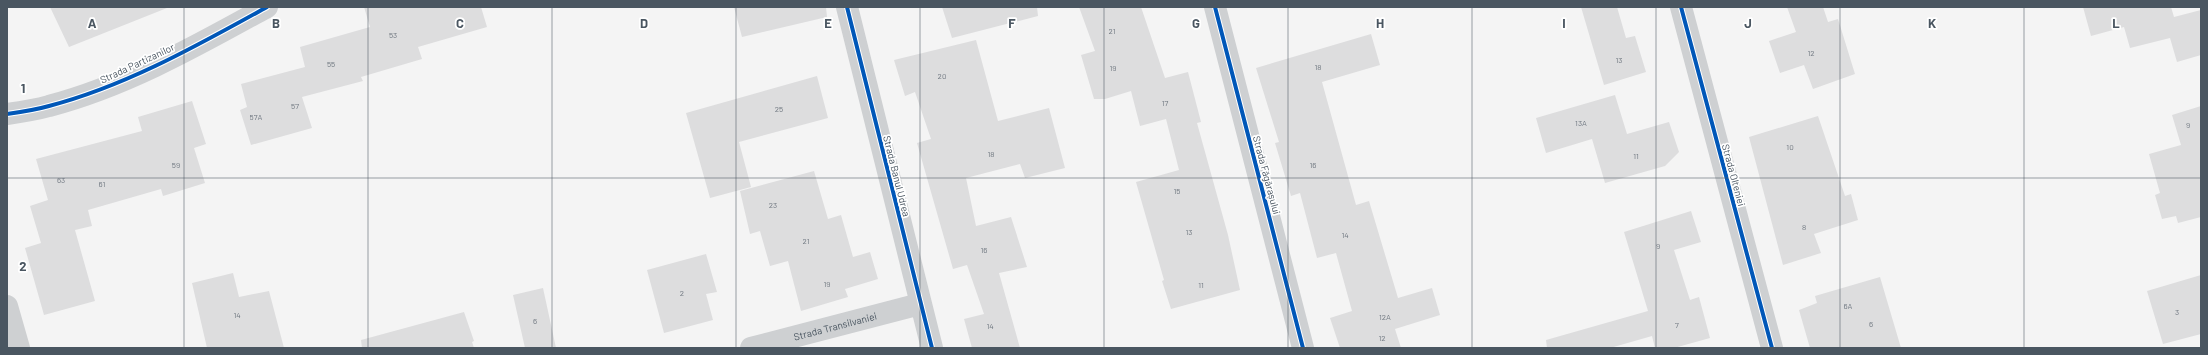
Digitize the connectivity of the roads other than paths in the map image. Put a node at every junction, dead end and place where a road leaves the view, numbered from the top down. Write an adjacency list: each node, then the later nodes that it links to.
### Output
1 (267, 7): 5 (street, Strada Partizanilor)
2 (847, 7): 6 (street, Strada Banul Udrea)
3 (1215, 7): 11 (street, Strada Făgărașului)
4 (1681, 7): 12 (street, Strada Olteniei)
5 (7, 114)
6 (920, 304): 9 (street, Strada Transilvaniei); 10 (street, Strada Banul Udrea)
7 (7, 306): 8 (street)
8 (19, 348)
9 (751, 348)
10 (932, 348)
11 (1303, 348)
12 (1772, 348)

